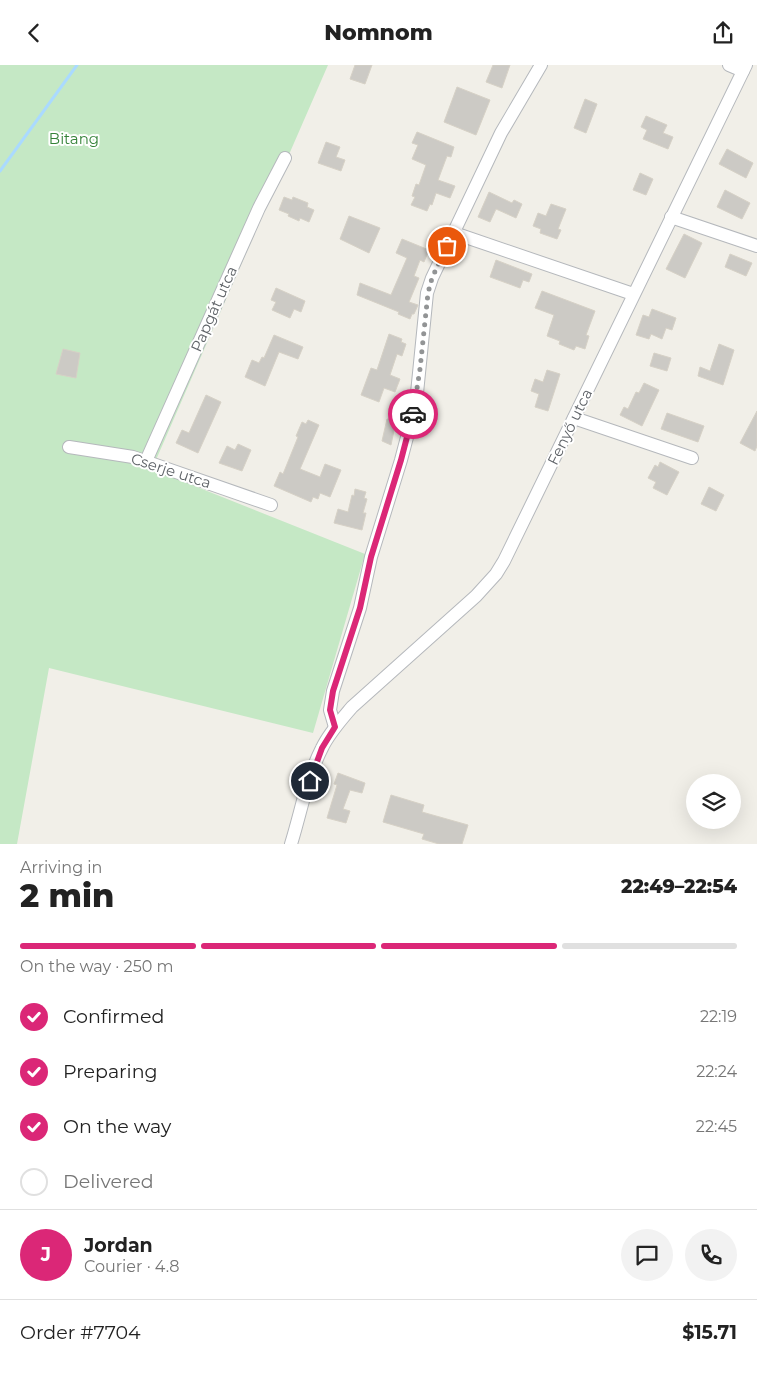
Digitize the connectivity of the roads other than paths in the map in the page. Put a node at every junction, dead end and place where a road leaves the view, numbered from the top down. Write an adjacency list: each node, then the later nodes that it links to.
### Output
1 (541, 65): 6 (street)
2 (729, 65): 3 (street)
3 (744, 68): 5 (street, Fenyő utca)
4 (285, 158): 12 (street, Papgát utca)
5 (671, 217): 7 (street); 8 (street, Fenyő utca)
6 (454, 233): 8 (street); 14 (street)
7 (757, 246)
8 (633, 294): 9 (street, Fenyő utca)
9 (574, 418): 11 (street); 14 (street, Fenyő utca)
10 (69, 447): 12 (street, Cserje utca)
11 (692, 458)
12 (146, 461): 13 (street, Cserje utca)
13 (271, 505)
14 (335, 727): 15 (street, Fenyő utca)
15 (291, 844)

